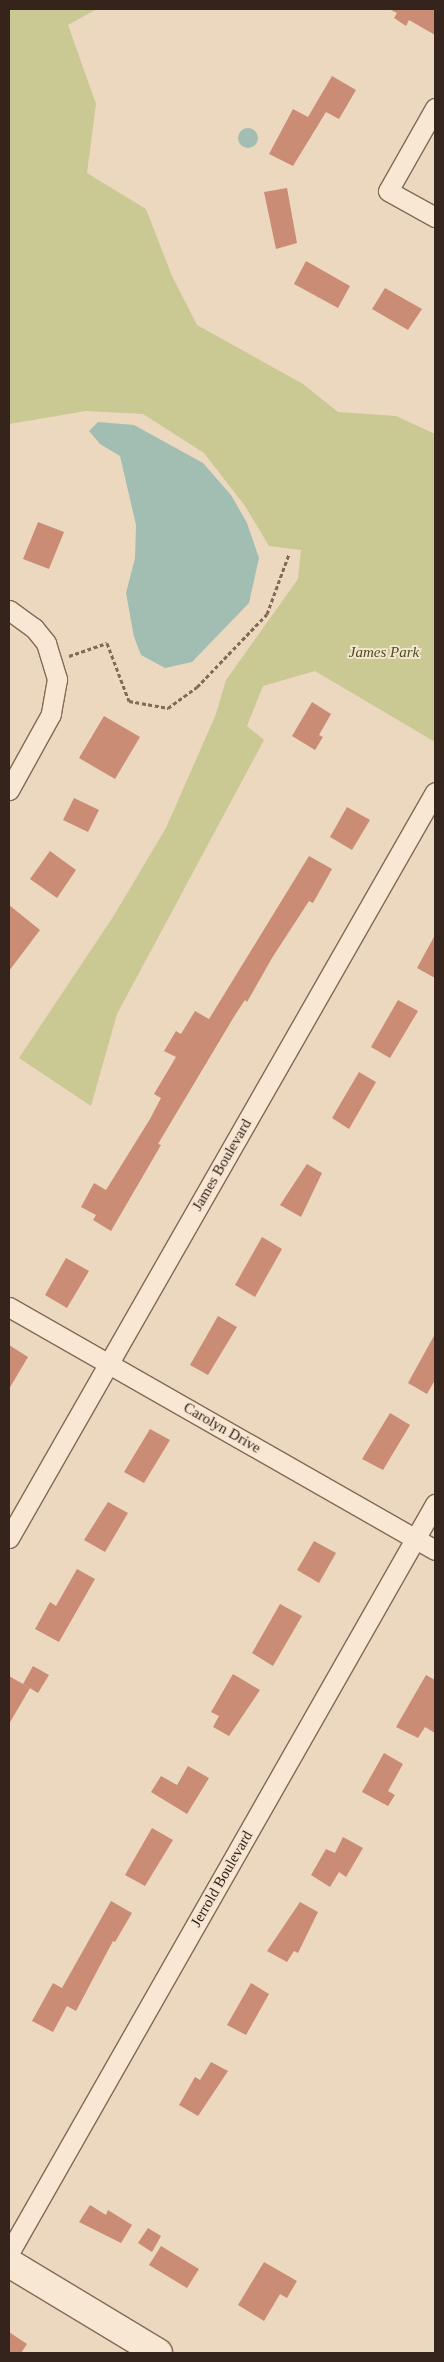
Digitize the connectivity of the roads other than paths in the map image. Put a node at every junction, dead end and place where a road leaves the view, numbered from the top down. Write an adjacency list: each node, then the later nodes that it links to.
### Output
1 (435, 108): 2 (street)
2 (435, 217)
3 (9, 610): 4 (street)
4 (9, 790)
5 (435, 792): 7 (street, James Boulevard)
6 (9, 1307): 7 (street, Carolyn Drive)
7 (109, 1362): 9 (street, James Boulevard); 10 (street, Carolyn Drive)
8 (435, 1504): 10 (street, Jerrold Boulevard)
9 (9, 1538)
10 (416, 1539): 11 (street, Carolyn Drive); 12 (street, Jerrold Boulevard)
11 (435, 1550)
12 (9, 2253)
13 (9, 2263): 14 (street)
14 (158, 2353)

